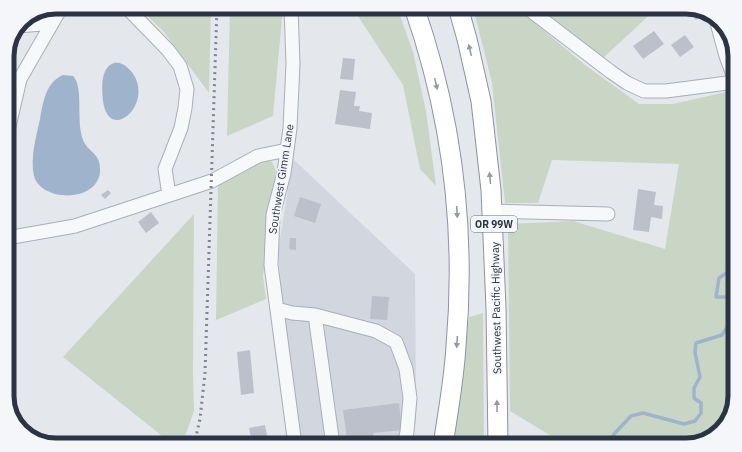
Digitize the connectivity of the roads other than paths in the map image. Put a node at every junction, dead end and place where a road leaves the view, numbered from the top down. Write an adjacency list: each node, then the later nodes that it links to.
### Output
1 (58, 14): 8 (street)
2 (133, 14): 15 (street)
3 (292, 14): 14 (street, Southwest Gimm Lane)
4 (416, 14): 24 (highway, OR 99W, one-way to 24)
5 (460, 14): 16 (highway, Southwest Pacific Highway / OR 99W, one-way to 5)
6 (535, 14): 12 (street)
7 (49, 15): 8 (street)
8 (52, 23): 9 (street); 13 (street)
9 (28, 25)
10 (719, 31): 11 (street)
11 (728, 62)
12 (728, 82)
13 (14, 105)
14 (287, 150): 15 (street); 19 (street, Southwest Gimm Lane)
15 (169, 195): 18 (street)
16 (493, 211): 17 (street); 25 (highway, Southwest Pacific Highway / OR 99W, one-way to 16)
17 (608, 214)
18 (14, 237)
19 (277, 309): 20 (street); 21 (street, Southwest Gimm Lane)
20 (315, 315): 22 (street); 23 (street)
21 (294, 438)
22 (332, 438)
23 (406, 438)
24 (444, 438)
25 (498, 438)

